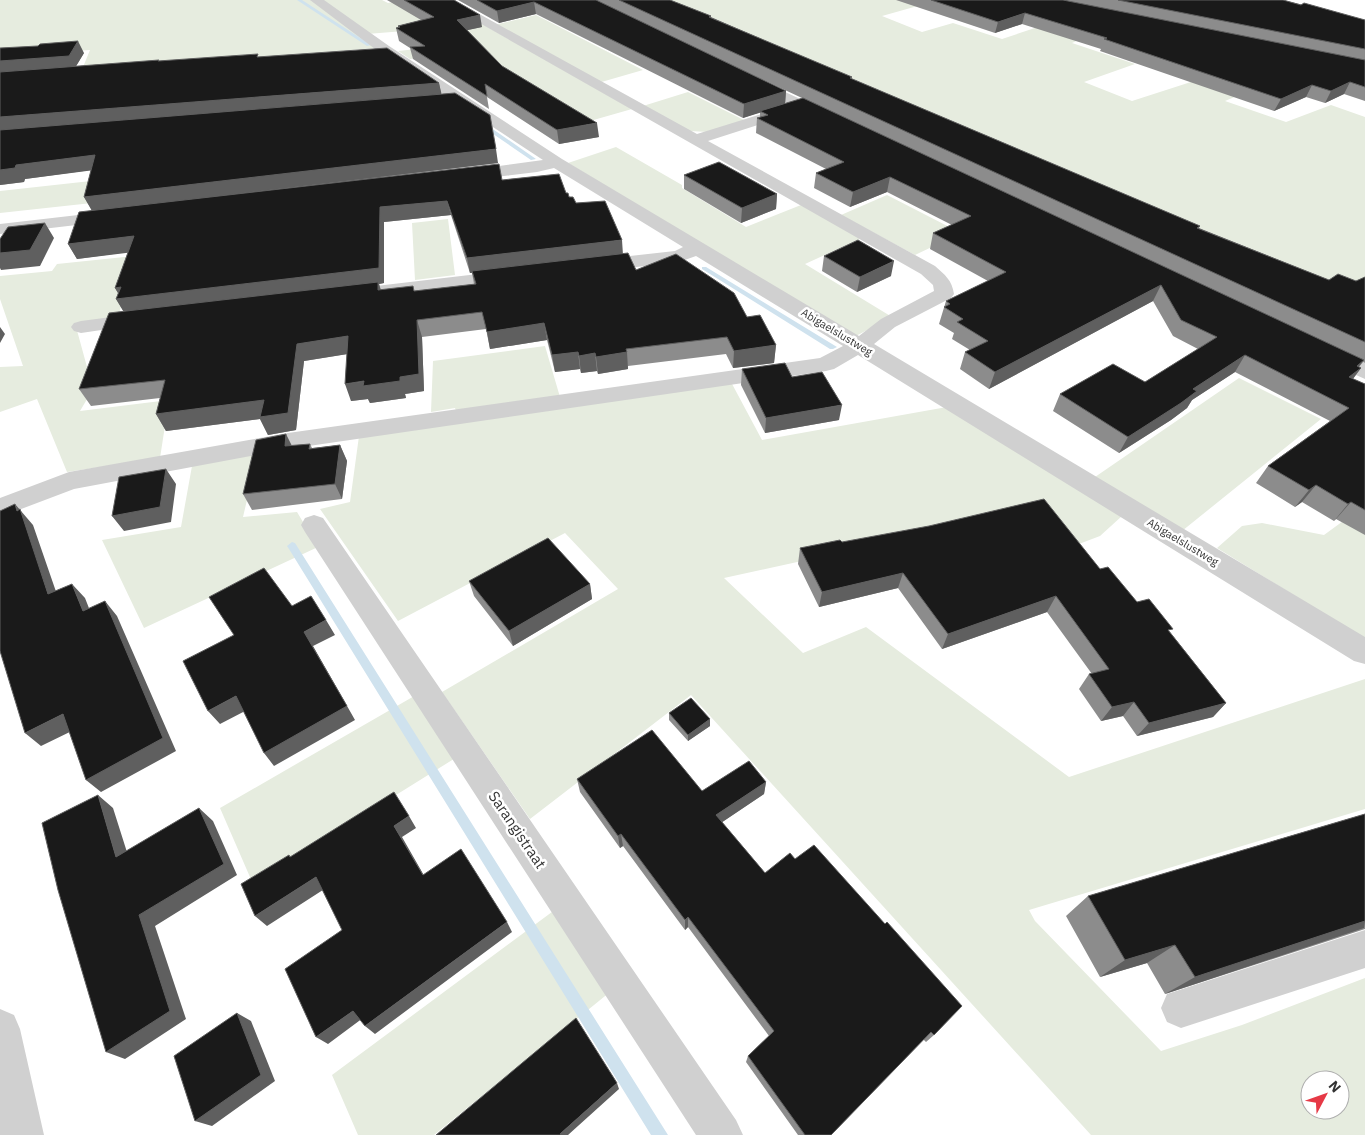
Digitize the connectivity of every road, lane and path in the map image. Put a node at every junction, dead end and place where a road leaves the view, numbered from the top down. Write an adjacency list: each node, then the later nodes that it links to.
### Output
1 (316, 0): 3 (street, Abigaelslustweg)
2 (445, 0): 10 (street)
3 (384, 49): 4 (street); 6 (street, Abigaelslustweg)
4 (367, 52)
5 (741, 76): 8 (street)
6 (461, 99): 7 (street); 11 (street, Abigaelslustweg)
7 (439, 103)
8 (803, 106): 9 (street); 10 (street)
9 (839, 122)
10 (695, 140): 21 (street)
11 (556, 162): 12 (street); 15 (street, Abigaelslustweg)
12 (449, 177)
13 (127, 214): 14 (street)
14 (0, 229)
15 (696, 248): 16 (street); 21 (street, Abigaelslustweg)
16 (571, 268)
17 (532, 273): 18 (street)
18 (356, 294)
19 (160, 317): 20 (street)
20 (81, 327)
21 (860, 345): 24 (street); 26 (street, Abigaelslustweg)
22 (1312, 346): 23 (street)
23 (1365, 372)
24 (0, 508)
25 (314, 525): 31 (street, Sarangistraat)
26 (1365, 652)
27 (1365, 949): 28 (street)
28 (1181, 1008)
29 (0, 1029): 30 (street)
30 (22, 1135)
31 (721, 1135)

